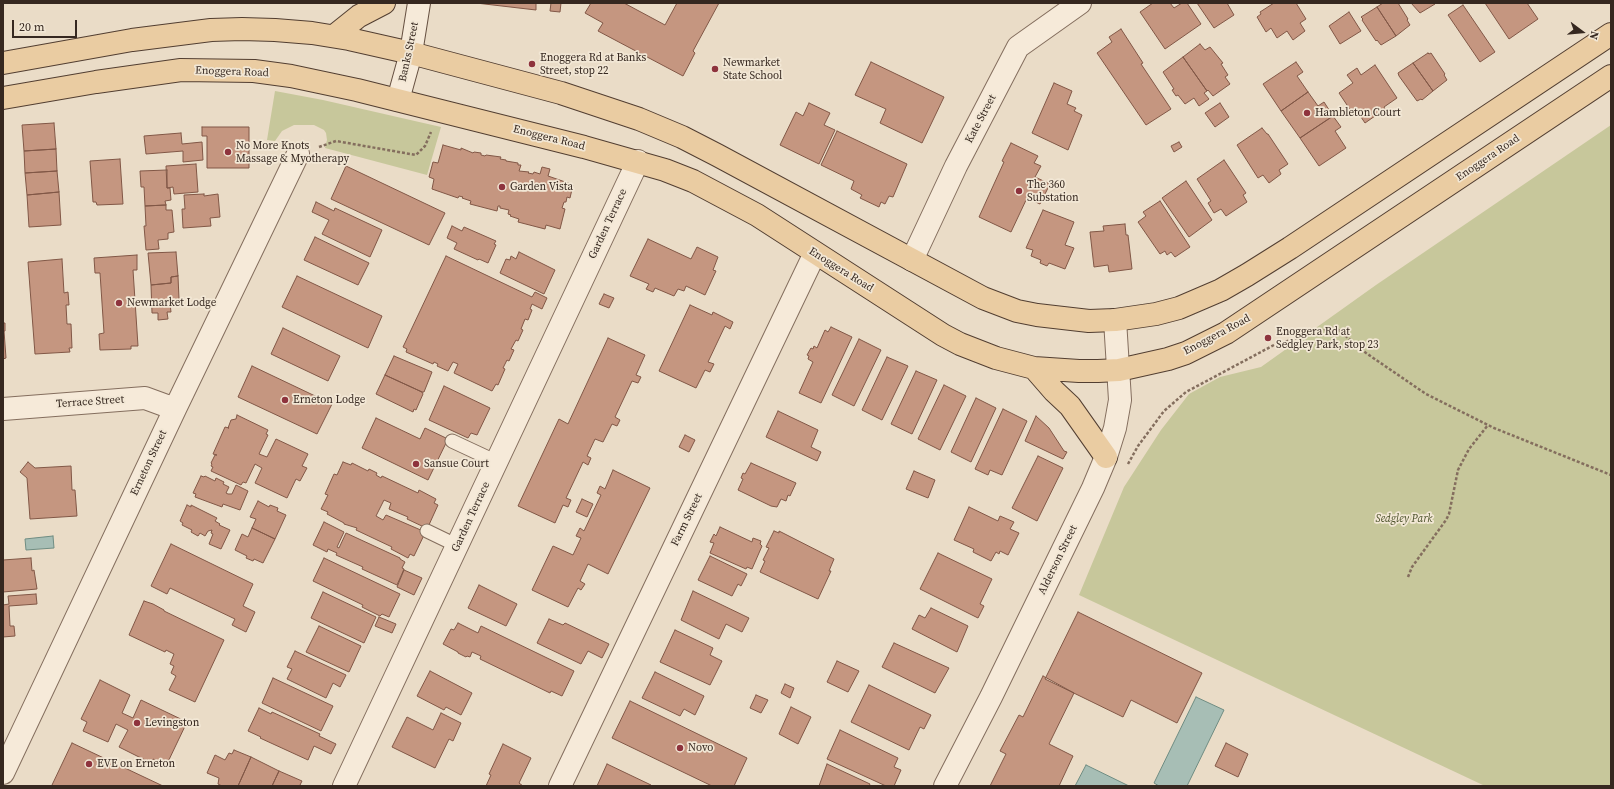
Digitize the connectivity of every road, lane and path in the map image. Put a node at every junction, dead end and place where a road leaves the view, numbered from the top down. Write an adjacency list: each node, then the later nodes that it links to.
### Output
1 (384, 3): 5 (main road)
2 (419, 3): 6 (street, Banks Street)
3 (1080, 3): 15 (street, Kate Street)
4 (1611, 34): 16 (main road)
5 (334, 36): 6 (main road); 7 (main road)
6 (410, 53): 10 (street, Banks Street); 15 (main road)
7 (3, 62)
8 (1611, 76): 18 (main road, Enoggera Road)
9 (3, 98): 10 (main road, Enoggera Road)
10 (398, 100): 13 (main road, Enoggera Road)
11 (431, 132): 12 (path)
12 (298, 154): 20 (street, Erneton Street)
13 (638, 161): 14 (main road, Enoggera Road); 24 (street, Garden Terrace)
14 (815, 254): 17 (main road, Enoggera Road); 33 (street, Farm Street)
15 (912, 260): 16 (main road)
16 (1114, 320): 18 (street, Alderson Street)
17 (1034, 368): 18 (main road, Enoggera Road); 23 (main road)
18 (1119, 370): 23 (street, Alderson Street)
19 (3, 408): 20 (street, Terrace Street)
20 (175, 409): 30 (street, Erneton Street)
21 (1488, 425): 25 (path); 26 (path); 29 (path)
22 (452, 441): 24 (lane)
23 (1106, 457): 34 (street, Alderson Street)
24 (497, 462): 28 (street, Garden Terrace)
25 (1127, 466)
26 (1611, 476)
27 (428, 531): 28 (lane)
28 (458, 546): 32 (street, Garden Terrace)
29 (1408, 577)
30 (12, 736): 31 (street, Erneton Street)
31 (3, 773)
32 (344, 786)
33 (560, 786)
34 (945, 786)

